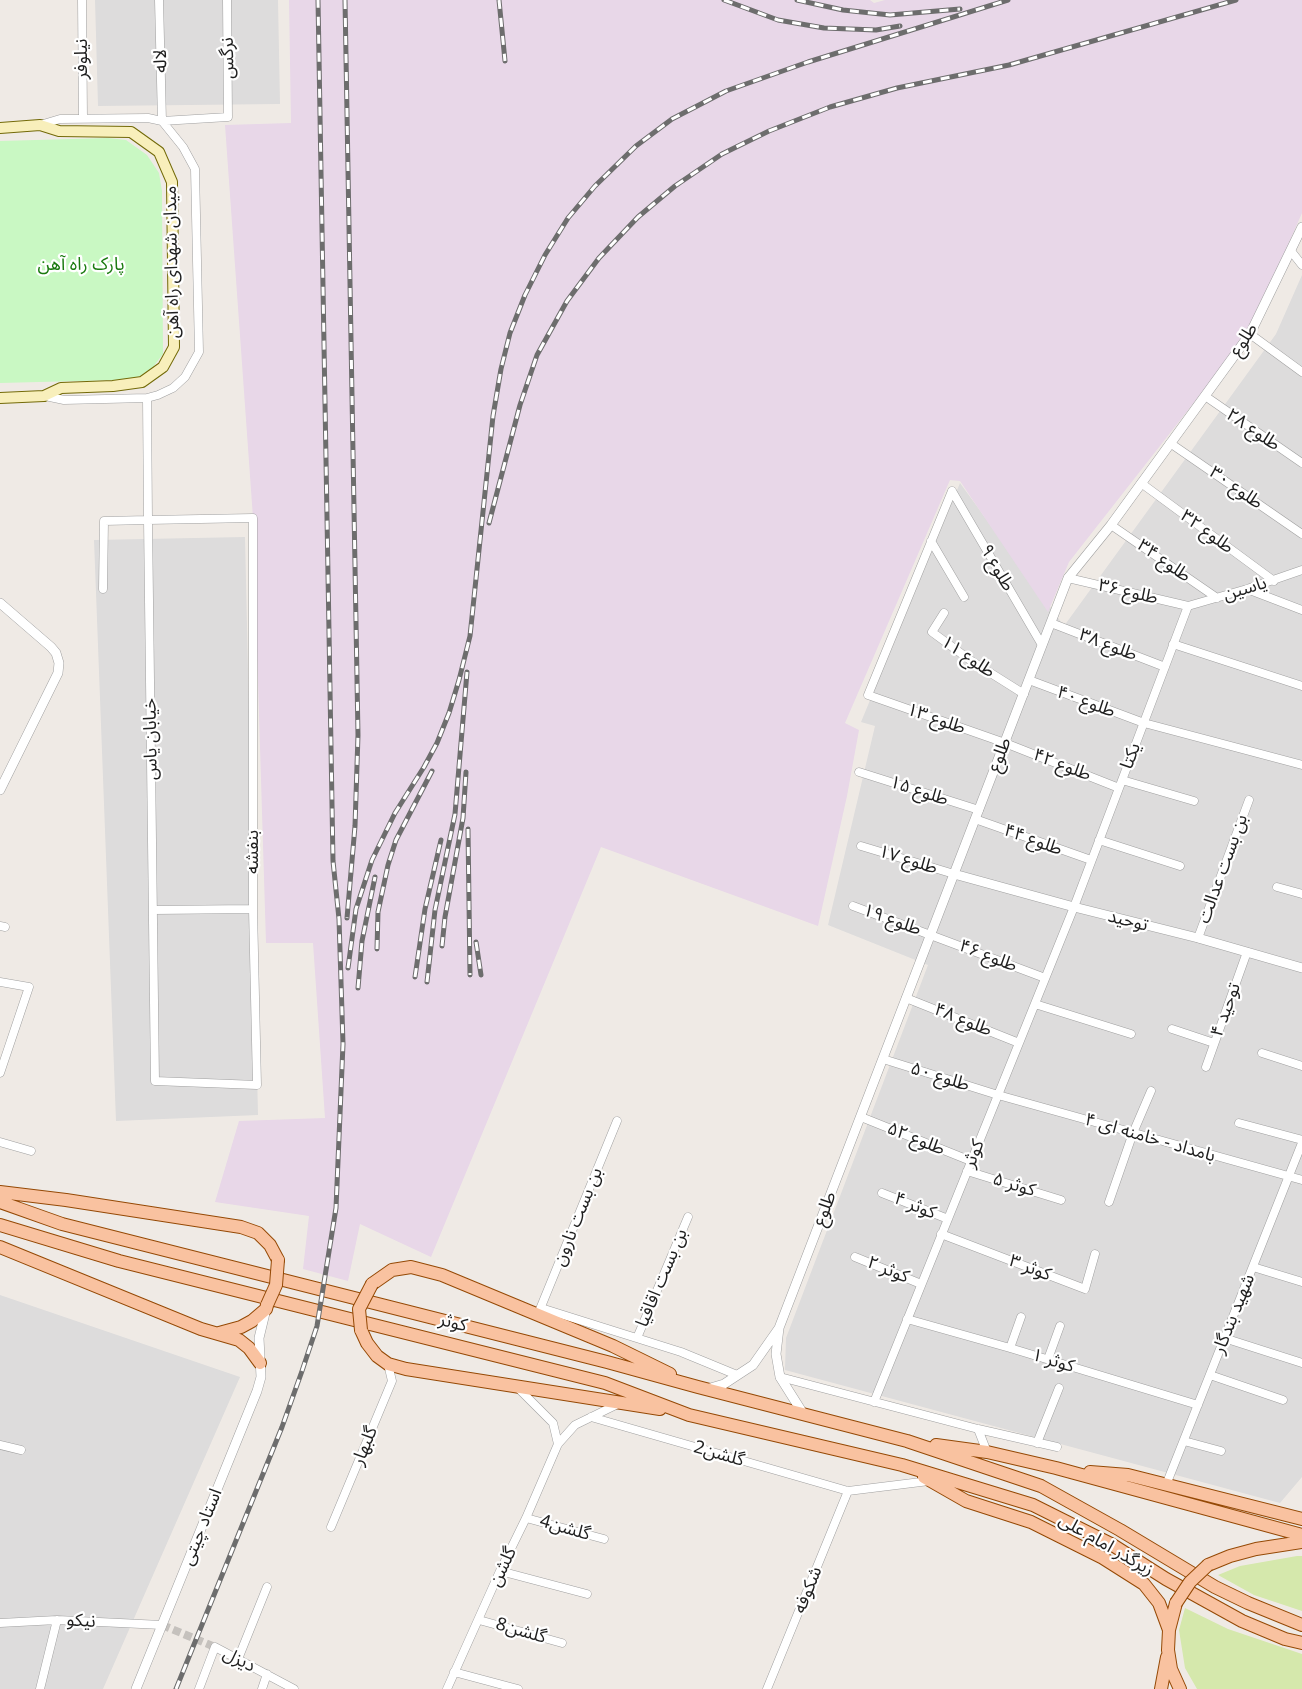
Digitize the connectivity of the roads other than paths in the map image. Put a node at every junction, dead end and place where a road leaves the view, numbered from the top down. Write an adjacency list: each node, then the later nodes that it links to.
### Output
1 (82, 0): 4 (street, نیلوفر)
2 (159, 0): 5 (street, لاله)
3 (227, 0): 5 (street, نرگس)
4 (83, 118): 5 (street); 6 (street)
5 (162, 121): 16 (street)
6 (40, 125): 7 (main road, میدان شهدای راه آهن); 13 (main road, میدان شهدای راه آهن)
7 (0, 128)
8 (1302, 227): 9 (street, طلوع)
9 (1292, 251): 10 (street); 11 (street, طلوع)
10 (1302, 265)
11 (1250, 334): 12 (street); 14 (street, طلوع)
12 (1302, 372)
13 (44, 396): 15 (main road, میدان شهدای راه آهن); 16 (street)
14 (1205, 396): 17 (street, طلوع); 18 (street, طلوع ۲۸)
15 (0, 398)
16 (147, 398): 20 (street, خیابان یاس)
17 (1170, 443): 19 (street, طلوع); 22 (street, طلوع ۳۰)
18 (1302, 463)
19 (1141, 483): 21 (street, طلوع); 26 (street, طلوع ۳۲)
20 (148, 520): 27 (street); 60 (street, بنفشه); 61 (street, خیابان یاس)
21 (1111, 525): 25 (street, طلوع); 30 (street, طلوع ۳۴)
22 (1302, 534)
23 (931, 541): 29 (street); 37 (street, طلوع ۹); 43 (street, طلوع ۱۳)
24 (1302, 570): 26 (street, یاسین)
25 (1068, 578): 32 (street, طلوع ۳۶); 35 (street, طلوع)
26 (1274, 580): 28 (street, یاسین)
27 (104, 589)
28 (1247, 589): 30 (street, یاسین); 33 (street)
29 (964, 597)
30 (1217, 598): 32 (street, یاسین)
31 (0, 603): 47 (street)
32 (1188, 606): 36 (street, یکتا)
33 (1302, 609)
34 (944, 613): 41 (street, طلوع ۱۱)
35 (1051, 623): 37 (street, طلوع); 38 (street, طلوع ۳۸)
36 (1173, 644): 38 (street, یکتا); 40 (street)
37 (1042, 645): 39 (street, طلوع)
38 (1165, 667): 42 (street, یکتا)
39 (1029, 680): 41 (street, طلوع); 42 (street, طلوع ۴۰)
40 (1302, 686)
41 (1024, 694): 43 (street, طلوع)
42 (1144, 723): 44 (street, طلوع ۴۰); 46 (street, یکتا)
43 (1005, 743): 46 (street, طلوع ۴۲); 50 (street, طلوع)
44 (1302, 765)
45 (859, 772): 50 (street, طلوع ۱۵)
46 (1120, 784): 49 (street, طلوع ۴۲); 51 (street, یکتا)
47 (0, 790)
48 (1248, 800): 63 (street, بن بست عدالت)
49 (1194, 801)
50 (977, 815): 53 (street, طلوع ۴۴); 55 (street, طلوع)
51 (1099, 840): 53 (street, یکتا); 54 (street)
52 (861, 846): 55 (street, طلوع ۱۷)
53 (1091, 860): 59 (street, یکتا)
54 (1180, 866)
55 (954, 874): 59 (street, توحید); 62 (street, طلوع)
56 (1277, 887): 57 (street)
57 (1302, 894)
58 (853, 906): 62 (street, طلوع ۱۹)
59 (1074, 907): 63 (street, توحید); 66 (street, کوثر)
60 (253, 909): 61 (street); 80 (street, بنفشه)
61 (153, 910): 80 (street, خیابان یاس)
62 (931, 935): 66 (street, طلوع ۴۶); 68 (street, طلوع)
63 (1198, 938): 64 (street, توحید)
64 (1247, 952): 65 (street, توحید); 73 (street, توحید ۴)
65 (1302, 968)
66 (1045, 978): 69 (street, کوثر)
67 (0, 982): 74 (street)
68 (906, 998): 72 (street, طلوع ۴۸); 76 (street, طلوع)
69 (1035, 1004): 71 (street); 72 (street, کوثر)
70 (1173, 1029): 73 (street)
71 (1131, 1034)
72 (1019, 1043): 82 (street, کوثر)
73 (1214, 1044): 78 (street, توحید ۴)
74 (4, 1045): 79 (street)
75 (1262, 1053): 77 (street)
76 (883, 1059): 82 (street, طلوع ۵۰); 83 (street, طلوع)
77 (1302, 1066)
78 (1206, 1067)
79 (0, 1073)
80 (155, 1081)
81 (1151, 1091): 86 (street)
82 (998, 1095): 86 (street, بامداد - خامنه ای ۴); 90 (street, کوثر)
83 (861, 1118): 90 (street, طلوع ۵۲); 114 (street, طلوع)
84 (617, 1120): 110 (street, بن بست نارون)
85 (1239, 1123): 87 (street)
86 (1133, 1133): 92 (street, بامداد - خامنه ای ۴); 98 (street)
87 (1302, 1141): 92 (street, شهید بندگار)
88 (0, 1142): 89 (street)
89 (31, 1151)
90 (971, 1161): 91 (street, کوثر)
91 (967, 1171): 96 (street, کوثر ۵); 100 (street, کوثر)
92 (1289, 1177): 93 (street, بامداد - خامنه ای ۴); 106 (street, شهید بندگار)
93 (1302, 1180)
94 (0, 1192): 109 (main road, bridge)
95 (882, 1193): 100 (street, کوثر ۴)
96 (1061, 1200)
97 (0, 1202): 127 (main road, کوثر)
98 (1108, 1202)
99 (688, 1217): 116 (street, بن بست اقاقیا)
100 (948, 1219): 102 (street, کوثر)
101 (0, 1225): 133 (main road, کوثر)
102 (941, 1234): 104 (street, کوثر ۳); 108 (street, کوثر)
103 (0, 1247): 115 (main road)
104 (1095, 1254)
105 (855, 1257): 108 (street, کوثر ۲)
106 (1253, 1267): 107 (street); 117 (street, شهید بندگار)
107 (1302, 1282)
108 (921, 1284): 112 (street, کوثر)
109 (267, 1307): 115 (main road); 120 (street, استاد چیتی)
110 (539, 1311): 116 (street); 122 (main road, bridge); 127 (main road)
111 (1021, 1317): 118 (street)
112 (907, 1319): 118 (street, کوثر ۱); 131 (street, کوثر)
113 (1060, 1326): 119 (street)
114 (779, 1328): 124 (street); 125 (street)
115 (217, 1333): 120 (main road)
116 (637, 1338): 124 (street)
117 (1224, 1338): 121 (street); 123 (street, شهید بندگار)
118 (1010, 1348): 119 (street, کوثر ۱)
119 (1048, 1359): 132 (street, کوثر ۱)
120 (260, 1363): 166 (street, استاد چیتی)
121 (1302, 1363)
122 (388, 1364): 126 (main road); 155 (street, گلبهار)
123 (1210, 1374): 129 (street); 132 (street, شهید بندگار)
124 (737, 1375): 127 (street)
125 (780, 1377): 131 (street); 134 (street)
126 (517, 1387): 130 (main road); 140 (street)
127 (702, 1388): 134 (main road, کوثر)
128 (1059, 1388): 139 (street)
129 (1283, 1400)
130 (622, 1402): 133 (main road); 135 (street)
131 (874, 1402): 136 (street)
132 (1198, 1405): 138 (street, شهید بندگار)
133 (689, 1415): 146 (main road, کوثر)
134 (804, 1415): 137 (main road, کوثر)
135 (591, 1417): 140 (street); 150 (street, گلشن2)
136 (978, 1429): 139 (street); 145 (street)
137 (907, 1441): 145 (main road); 165 (main road, زیرگذر امام علی)
138 (1184, 1441): 144 (street); 149 (street, شهید بندگار)
139 (1037, 1443): 142 (street)
140 (558, 1444): 153 (street, گلشن)
141 (0, 1445): 143 (street)
142 (1057, 1448)
143 (21, 1450)
144 (1221, 1451)
145 (987, 1452): 147 (main road)
146 (902, 1465): 148 (main road); 169 (main road, زیرگذر امام علی)
147 (1056, 1468): 149 (main road); 152 (main road)
148 (931, 1481): 150 (street); 167 (main road)
149 (1166, 1485): 151 (main road)
150 (848, 1491): 181 (street, شکوفه)
151 (1221, 1500): 152 (main road); 154 (main road)
152 (1238, 1517): 156 (main road)
153 (526, 1518): 157 (street, گلشن4); 159 (street, گلشن)
154 (1302, 1519)
155 (332, 1527)
156 (1302, 1535)
157 (604, 1539)
158 (1302, 1542): 167 (main road, bridge)
159 (500, 1571): 161 (street); 163 (street, گلشن)
160 (267, 1587): 171 (street)
161 (587, 1594)
162 (57, 1620): 164 (street, نیکو); 166 (street, نیکو); 174 (street)
163 (479, 1620): 168 (street, گلشن8); 172 (street, گلشن)
164 (0, 1623)
165 (1302, 1624)
166 (162, 1625): 175 (street, استاد چیتی)
167 (1169, 1630): 170 (main road)
168 (562, 1643)
169 (1302, 1643)
170 (1168, 1650): 182 (main road); 183 (main road)
171 (238, 1659): 173 (street, دیزل); 176 (street, دیزل)
172 (454, 1672): 179 (street, گلشن); 180 (street)
173 (267, 1674): 177 (street); 178 (street, دیزل)
174 (40, 1689)
175 (136, 1689)
176 (199, 1689)
177 (262, 1689)
178 (294, 1689)
179 (447, 1689)
180 (518, 1689)
181 (767, 1689)
182 (1161, 1689)
183 (1180, 1689)

